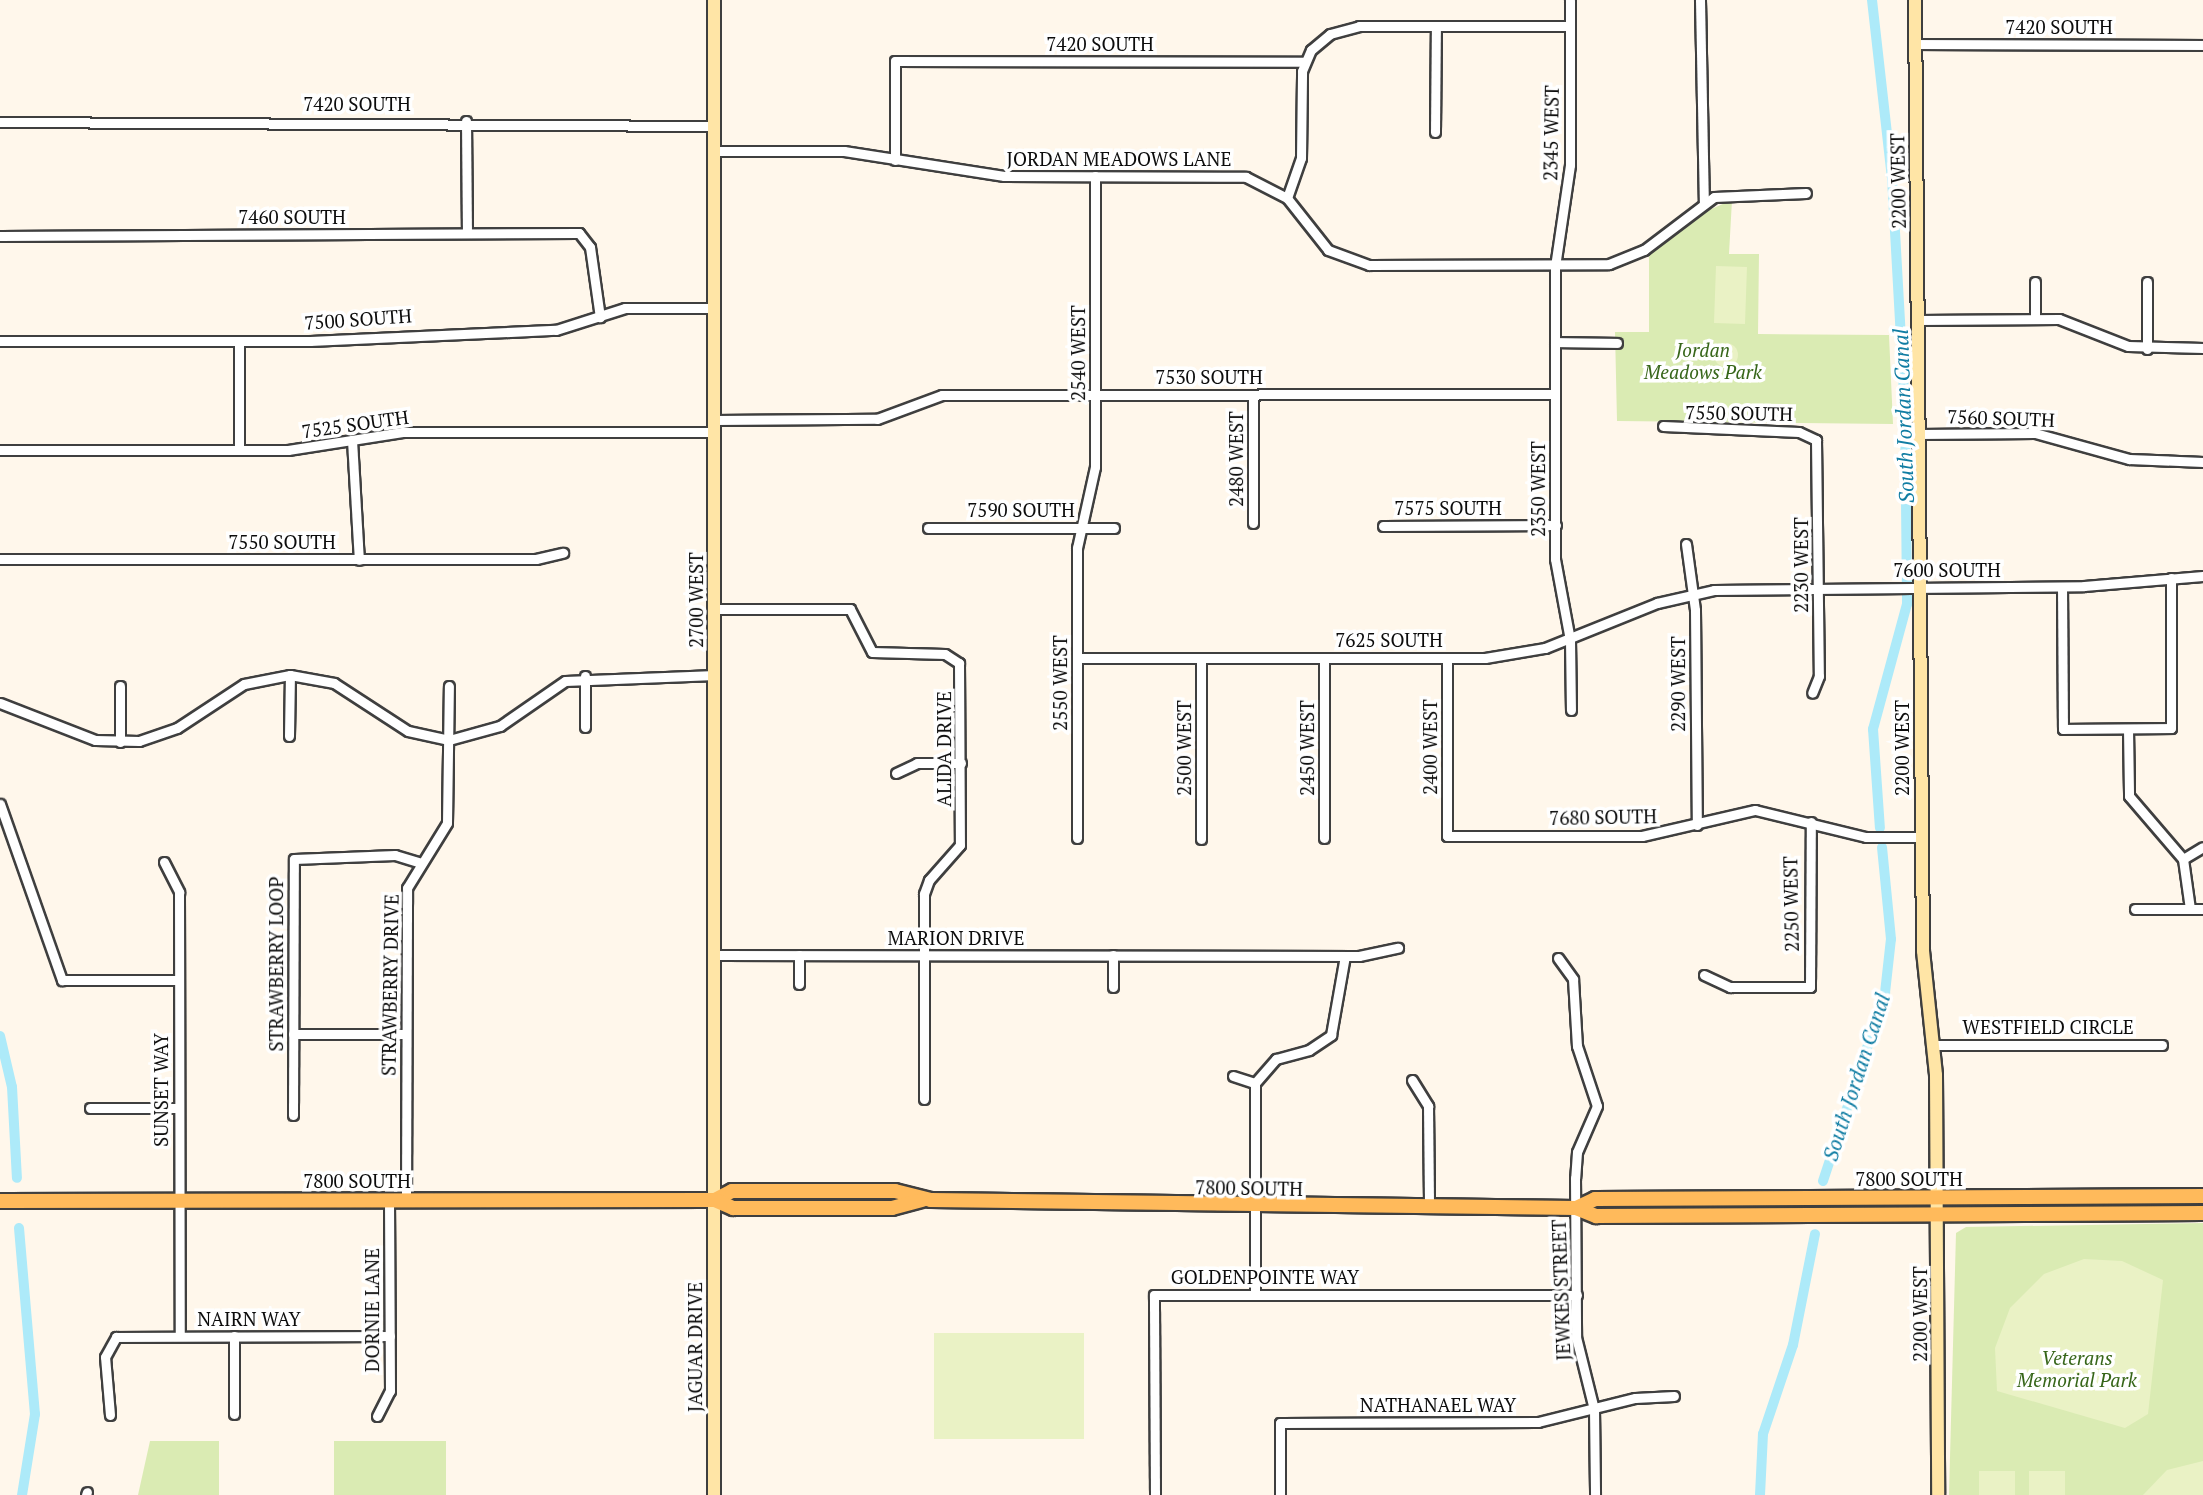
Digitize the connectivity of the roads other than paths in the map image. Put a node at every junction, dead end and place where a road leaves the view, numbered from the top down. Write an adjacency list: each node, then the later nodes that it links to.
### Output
1 (714, 0): 12 (street, 2700 WEST)
2 (1570, 0): 6 (street, 2345 WEST)
3 (1700, 0): 19 (street)
4 (1915, 0): 7 (street, 2200 WEST)
5 (1436, 26): 6 (street); 9 (street); 13 (street)
6 (1570, 26): 22 (street, 2345 WEST)
7 (1916, 44): 8 (street, 7420 SOUTH); 28 (street, 2200 WEST)
8 (2203, 45)
9 (1305, 62): 15 (street, 7420 SOUTH); 18 (street)
10 (466, 121): 11 (street, 7420 SOUTH); 12 (street, 7420 SOUTH); 20 (street)
11 (0, 122)
12 (714, 125): 14 (street, 2700 WEST)
13 (1435, 132)
14 (714, 151): 15 (street, JORDAN MEADOWS LANE); 25 (street, 2700 WEST)
15 (895, 160): 16 (street, JORDAN MEADOWS LANE)
16 (1096, 176): 18 (street, JORDAN MEADOWS LANE); 36 (street, 2540 WEST)
17 (1806, 192): 19 (street, JORDAN MEADOWS LANE)
18 (1287, 198): 22 (street, JORDAN MEADOWS LANE)
19 (1704, 202): 22 (street, JORDAN MEADOWS LANE)
20 (467, 232): 21 (street, 7460 SOUTH); 26 (street, 7460 SOUTH)
21 (0, 236)
22 (1555, 266): 31 (street, 2350 WEST)
23 (2035, 282): 27 (street)
24 (2147, 282): 34 (street)
25 (714, 308): 26 (street, 7500 SOUTH); 39 (street, 2700 WEST)
26 (600, 317): 30 (street, 7500 SOUTH)
27 (2035, 319): 28 (street); 34 (street)
28 (1919, 320): 41 (street, 2200 WEST)
29 (0, 341): 30 (street, 7500 SOUTH)
30 (239, 341): 45 (street)
31 (1555, 342): 32 (street); 35 (street, 2350 WEST)
32 (1617, 343)
33 (2203, 348): 34 (street)
34 (2147, 349)
35 (1555, 394): 37 (street, 7530 SOUTH); 48 (street, 2350 WEST)
36 (1095, 395): 37 (street, 7530 SOUTH); 38 (street, 7530 SOUTH); 51 (street, 2540 WEST)
37 (1253, 395): 47 (street, 2480 WEST)
38 (867, 420): 39 (street, 7525 SOUTH)
39 (715, 426): 43 (street, 7525 SOUTH); 63 (street, 2700 WEST)
40 (1662, 426): 42 (street, 7550 SOUTH)
41 (1919, 434): 46 (street, 7560 SOUTH); 60 (street, 2200 WEST)
42 (1813, 436): 59 (street, 2230 WEST)
43 (352, 440): 45 (street, 7525 SOUTH); 56 (street)
44 (0, 450): 45 (street, 7525 SOUTH)
45 (239, 450)
46 (2203, 462)
47 (1253, 523)
48 (1556, 525): 49 (street, 7575 SOUTH); 64 (street, 2350 WEST)
49 (1383, 526)
50 (928, 528): 51 (street, 7590 SOUTH)
51 (1079, 528): 52 (street, 7590 SOUTH); 65 (street, 2550 WEST)
52 (1114, 528)
53 (1686, 544): 62 (street, 2290 WEST)
54 (563, 553): 56 (street, 7550 SOUTH)
55 (0, 559): 56 (street, 7550 SOUTH)
56 (359, 560)
57 (2203, 576): 58 (street, 7600 SOUTH)
58 (2172, 578): 61 (street, 7600 SOUTH); 78 (street)
59 (1819, 587): 60 (street, 7600 SOUTH); 62 (street, 7600 SOUTH); 74 (street, 2230 WEST)
60 (1911, 587): 61 (street, 7600 SOUTH); 88 (street, 2200 WEST)
61 (2062, 587): 78 (street)
62 (1691, 595): 64 (street, 7625 SOUTH); 86 (street, 2290 WEST)
63 (715, 608): 70 (street, 2700 WEST); 82 (street, ALIDA DRIVE)
64 (1570, 640): 68 (street, 7625 SOUTH); 76 (street, 2350 WEST)
65 (1077, 658): 66 (street, 7625 SOUTH); 89 (street, 2550 WEST)
66 (1201, 658): 67 (street, 7625 SOUTH); 90 (street, 2500 WEST)
67 (1324, 658): 68 (street, 7625 SOUTH); 91 (street, 2450 WEST)
68 (1447, 658): 87 (street, 2400 WEST)
69 (290, 675): 79 (street); 80 (street); 81 (street)
70 (715, 675): 71 (street); 100 (street, 2700 WEST)
71 (585, 676): 77 (street); 80 (street)
72 (120, 686): 81 (street)
73 (449, 686): 80 (street, STRAWBERRY DRIVE)
74 (1812, 693)
75 (0, 703): 81 (street)
76 (1571, 710)
77 (585, 727)
78 (2127, 729): 93 (street)
79 (289, 736)
80 (449, 740): 95 (street, STRAWBERRY DRIVE)
81 (120, 742)
82 (961, 763): 83 (street); 102 (street, ALIDA DRIVE)
83 (896, 773)
84 (0, 804): 107 (street)
85 (1811, 822): 86 (street, 7680 SOUTH); 88 (street, 7680 SOUTH); 106 (street, 2250 WEST)
86 (1697, 825): 87 (street, 7680 SOUTH)
87 (1447, 836)
88 (1922, 837): 112 (street, 2200 WEST)
89 (1077, 838)
90 (1201, 838)
91 (1324, 838)
92 (2203, 847): 93 (street)
93 (2183, 859): 97 (street)
94 (164, 862): 107 (street, SUNSET WAY)
95 (421, 863): 110 (street, STRAWBERRY LOOP); 111 (street, STRAWBERRY DRIVE)
96 (2135, 909): 97 (street)
97 (2190, 909): 98 (street)
98 (2203, 909)
99 (1398, 948): 104 (street, MARION DRIVE)
100 (715, 955): 101 (street, MARION DRIVE); 126 (street, 2700 WEST)
101 (799, 955): 102 (street, MARION DRIVE); 108 (street)
102 (923, 955): 103 (street, MARION DRIVE); 117 (street, ALIDA DRIVE)
103 (1113, 955): 104 (street, MARION DRIVE); 109 (street)
104 (1345, 956): 116 (street)
105 (1558, 958): 130 (street, JEWKES STREET)
106 (1704, 975)
107 (179, 981): 119 (street, SUNSET WAY)
108 (799, 985)
109 (1113, 987)
110 (293, 1034): 111 (street); 120 (street, STRAWBERRY LOOP)
111 (406, 1034): 125 (street, STRAWBERRY DRIVE)
112 (1934, 1045): 113 (street, WESTFIELD CIRCLE); 122 (street, 2200 WEST)
113 (2162, 1045)
114 (1233, 1076): 116 (street)
115 (1412, 1080): 129 (street)
116 (1255, 1083): 128 (street)
117 (925, 1098)
118 (90, 1108): 119 (street)
119 (179, 1108): 123 (street, SUNSET WAY)
120 (293, 1115)
121 (2203, 1196): 122 (main road, 7800 SOUTH)
122 (1937, 1198): 130 (main road, 7800 SOUTH); 132 (street, 2200 WEST)
123 (178, 1200): 124 (main road, 7800 SOUTH); 127 (main road, 7800 SOUTH); 135 (street, SUNSET WAY)
124 (389, 1200): 125 (main road, 7800 SOUTH); 137 (street, DORNIE LANE)
125 (407, 1200): 126 (main road, 7800 SOUTH)
126 (715, 1200): 128 (main road, 7800 SOUTH); 143 (street, JAGUAR DRIVE)
127 (0, 1201)
128 (1255, 1208): 129 (main road, 7800 SOUTH); 133 (street)
129 (1429, 1208): 130 (main road, 7800 SOUTH)
130 (1576, 1208): 132 (main road, 7800 SOUTH); 134 (street, JEWKES STREET)
131 (2203, 1213): 132 (main road, 7800 SOUTH)
132 (1938, 1215): 147 (street, 2200 WEST)
133 (1255, 1295): 134 (street, GOLDENPOINTE WAY); 144 (street, GOLDENPOINTE WAY)
134 (1577, 1295): 139 (street, JEWKES STREET)
135 (180, 1336): 136 (street, NAIRN WAY); 141 (street, NAIRN WAY)
136 (234, 1336): 137 (street, NAIRN WAY); 140 (street)
137 (390, 1336): 142 (street, DORNIE LANE)
138 (1674, 1396): 139 (street, NATHANAEL WAY)
139 (1594, 1409): 145 (street, NATHANAEL WAY); 146 (street, JEWKES STREET)
140 (234, 1414)
141 (110, 1415)
142 (377, 1416)
143 (714, 1495)
144 (1155, 1495)
145 (1280, 1495)
146 (1595, 1495)
147 (1938, 1495)

